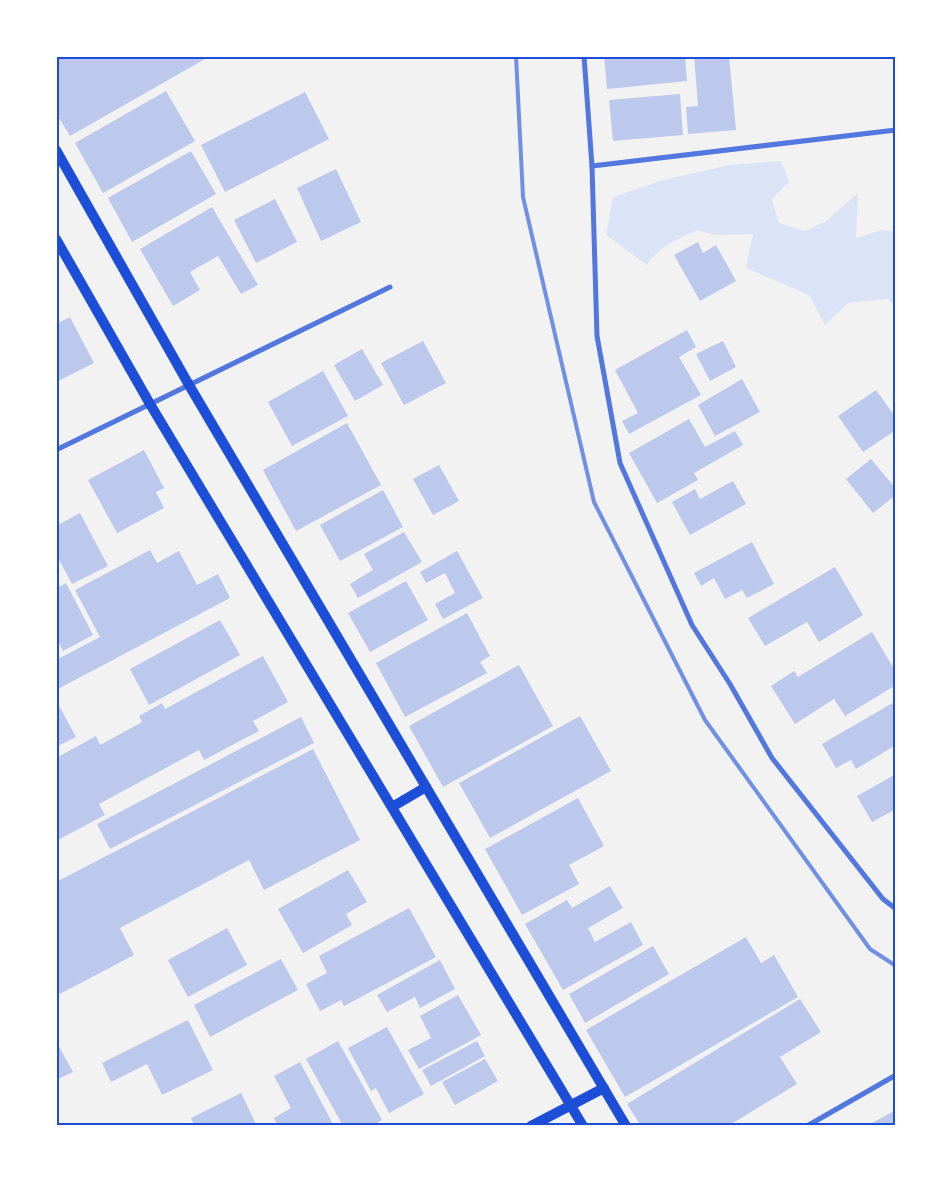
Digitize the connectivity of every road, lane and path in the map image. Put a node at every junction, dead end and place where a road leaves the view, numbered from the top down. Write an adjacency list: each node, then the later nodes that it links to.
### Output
1 (584, 56): 4 (street)
2 (896, 130): 4 (street)
3 (56, 150): 7 (main road)
4 (592, 166): 12 (street)
5 (56, 239): 8 (main road)
6 (390, 287): 7 (street)
7 (189, 385): 8 (street); 10 (main road)
8 (150, 404): 9 (street); 11 (main road)
9 (56, 450)
10 (426, 787): 11 (main road); 14 (main road)
11 (392, 807): 15 (main road)
12 (896, 909)
13 (896, 1075): 19 (street)
14 (604, 1088): 15 (main road); 18 (main road)
15 (571, 1105): 16 (main road); 17 (main road)
16 (531, 1126)
17 (583, 1126)
18 (626, 1126)
19 (808, 1126)

